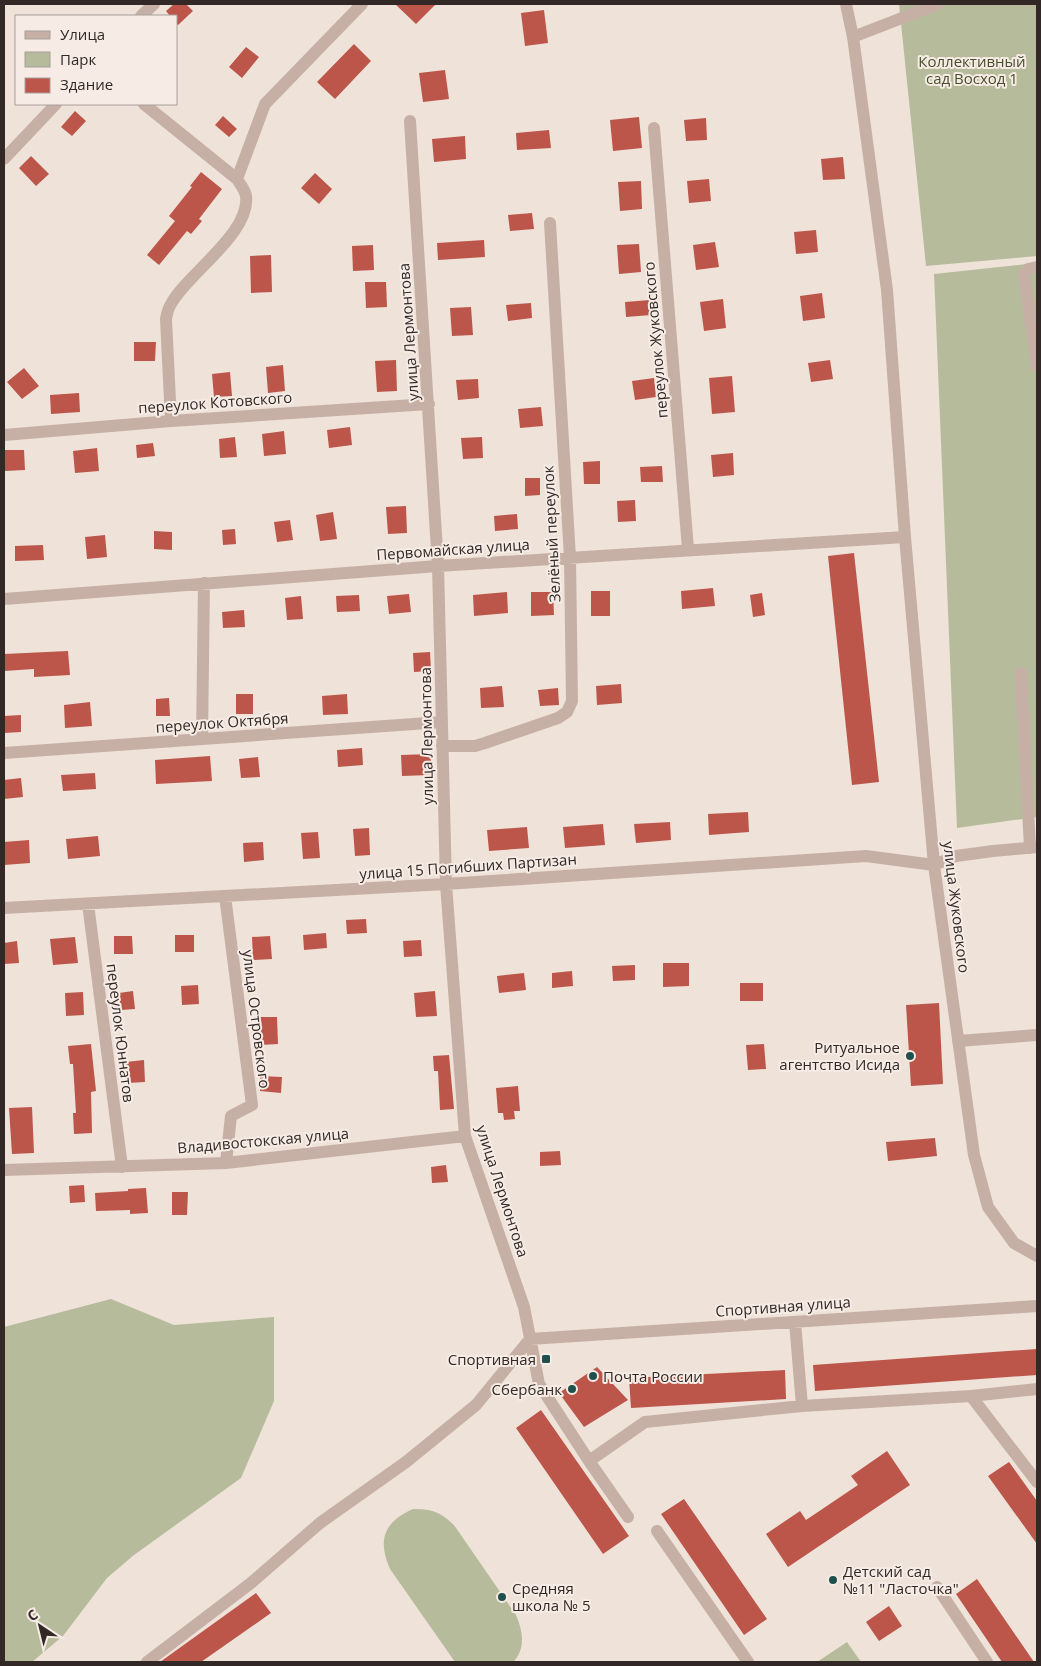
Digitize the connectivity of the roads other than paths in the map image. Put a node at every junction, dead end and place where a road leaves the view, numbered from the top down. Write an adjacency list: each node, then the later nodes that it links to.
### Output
1 (154, 4): 5 (street)
2 (362, 4): 12 (street)
3 (846, 4): 6 (street, улица Жуковского)
4 (938, 4): 6 (street)
5 (142, 15)
6 (853, 37): 19 (street, улица Жуковского)
7 (55, 105): 11 (street)
8 (145, 105): 12 (street)
9 (410, 121): 16 (street, улица Лермонтова)
10 (654, 128): 20 (street, переулок Жуковского)
11 (4, 159)
12 (237, 179): 17 (street)
13 (550, 224): 21 (street, Зелёный переулок)
14 (1037, 267): 15 (street)
15 (1037, 367)
16 (429, 404): 17 (street, переулок Котовского); 22 (street, улица Лермонтова)
17 (171, 421): 18 (street, переулок Котовского)
18 (4, 435)
19 (905, 537): 20 (street, Первомайская улица); 31 (street, улица Жуковского)
20 (688, 550): 21 (street, Первомайская улица)
21 (570, 558): 22 (street, Первомайская улица); 28 (street, Зелёный переулок)
22 (438, 566): 23 (street, Первомайская улица); 26 (street, улица Лермонтова)
23 (204, 582): 24 (street, Первомайская улица); 27 (street)
24 (4, 598)
25 (1021, 673): 30 (street)
26 (442, 722): 27 (street, переулок Октября); 28 (street, улица Лермонтова)
27 (202, 739): 29 (street, переулок Октября)
28 (442, 746): 32 (street, улица Лермонтова)
29 (4, 753)
30 (1034, 848): 31 (street)
31 (934, 865): 32 (street, улица 15 Погибших Партизан); 37 (street, улица Жуковского)
32 (446, 884): 33 (street, улица 15 Погибших Партизан); 38 (street, улица Лермонтова)
33 (226, 896): 34 (street, улица 15 Погибших Партизан); 39 (street, улица Островского)
34 (88, 904): 35 (street, улица 15 Погибших Партизан); 40 (street, переулок Юннатов)
35 (4, 908)
36 (1037, 1035): 37 (street)
37 (958, 1040): 42 (street, улица Жуковского)
38 (465, 1136): 39 (street, Владивостокская улица); 45 (street, улица Лермонтова)
39 (226, 1163): 40 (street, Владивостокская улица)
40 (122, 1166): 41 (street, Владивостокская улица)
41 (4, 1170)
42 (1037, 1256)
43 (1037, 1306): 44 (street, Спортивная улица)
44 (795, 1322): 45 (street, Спортивная улица); 48 (street)
45 (530, 1339): 49 (street, улица Лермонтова); 55 (street)
46 (1037, 1389): 47 (street)
47 (971, 1396): 48 (street); 50 (street)
48 (802, 1406): 49 (street)
49 (589, 1461): 51 (street, улица Лермонтова)
50 (1037, 1482)
51 (628, 1517)
52 (656, 1531): 56 (street)
53 (937, 1587): 54 (street)
54 (981, 1660)
55 (147, 1662)
56 (748, 1662)

